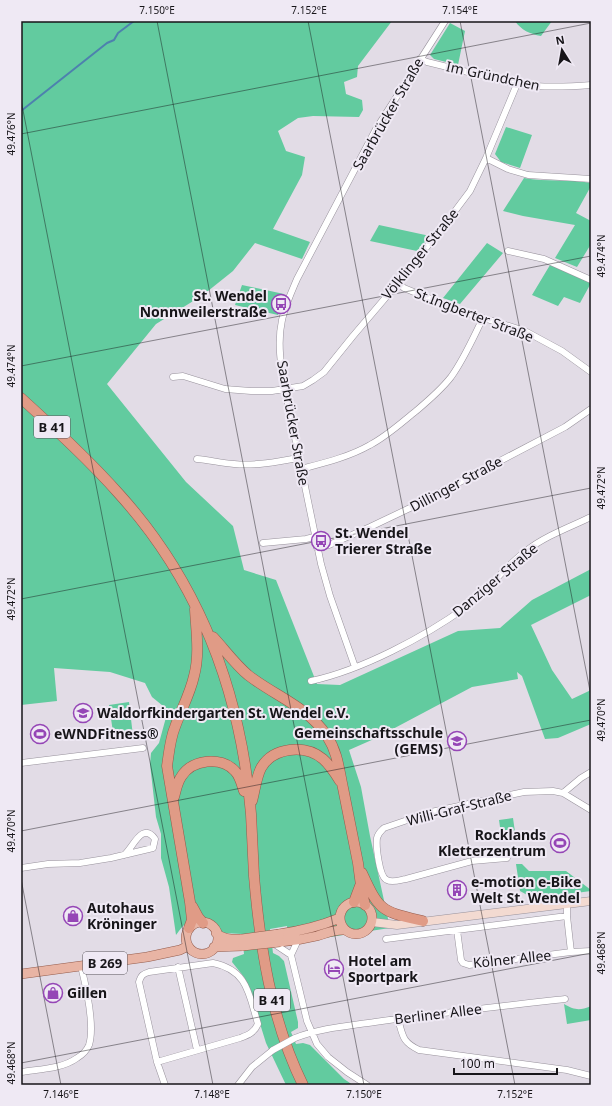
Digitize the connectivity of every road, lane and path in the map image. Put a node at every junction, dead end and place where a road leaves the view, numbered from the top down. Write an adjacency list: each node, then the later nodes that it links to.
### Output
1 (445, 21): 2 (street, Saarbrücker Straße)
2 (420, 59): 3 (street, Im Gründchen); 13 (street, Saarbrücker Straße)
3 (517, 84): 4 (street, Im Gründchen); 5 (street, Völklinger Straße)
4 (591, 85)
5 (486, 158): 6 (street); 9 (street, Völklinger Straße)
6 (591, 179)
7 (508, 252): 8 (street)
8 (591, 280)
9 (398, 283): 10 (street, St.Ingberter Straße); 13 (street, Völklinger Straße)
10 (483, 318): 11 (street, St.Ingberter Straße); 18 (street)
11 (591, 372)
12 (173, 377): 13 (street, Völklinger Straße)
13 (285, 389): 16 (street, Saarbrücker Straße)
14 (21, 398): 23 (highway, B 41)
15 (591, 409): 22 (street, Dillinger Straße)
16 (298, 458): 17 (street); 18 (street, Saarbrücker Straße)
17 (197, 459)
18 (300, 469): 20 (street, Saarbrücker Straße)
19 (591, 516): 25 (street, Danziger Straße)
20 (314, 537): 21 (street); 22 (street, Saarbrücker Straße)
21 (263, 544)
22 (317, 548): 25 (street, Saarbrücker Straße)
23 (194, 602): 24 (highway, B 41); 32 (highway)
24 (207, 631): 30 (highway); 34 (highway, B 41)
25 (355, 667): 26 (street, Danziger Straße)
26 (311, 681)
27 (143, 748): 28 (street)
28 (21, 762)
29 (591, 772): 31 (street)
30 (342, 783): 34 (highway); 37 (highway)
31 (563, 794): 33 (street, Willi-Graf-Straße); 36 (street, Willi-Graf-Straße)
32 (173, 799): 34 (highway); 41 (highway)
33 (591, 810)
34 (250, 811): 75 (highway, B 41)
35 (124, 855): 35 (street); 38 (street)
36 (508, 858)
37 (358, 864): 39 (highway); 47 (highway)
38 (21, 868)
39 (360, 884): 42 (highway); 44 (highway)
40 (591, 901): 43 (main road)
41 (190, 902): 48 (highway); 50 (highway)
42 (354, 902): 44 (main road); 46 (main road)
43 (567, 904): 45 (street, Kölner Allee); 47 (main road)
44 (365, 905): 49 (main road)
45 (567, 916): 52 (street); 61 (street, Kölner Allee)
46 (340, 918): 51 (main road); 55 (main road)
47 (423, 921): 49 (main road)
48 (203, 922): 50 (main road); 53 (main road)
49 (372, 922): 51 (main road)
50 (189, 928): 58 (main road)
51 (345, 930): 56 (main road)
52 (457, 930): 54 (street); 61 (street, Kölner Allee)
53 (216, 933): 57 (main road); 59 (main road)
54 (386, 939)
55 (277, 940): 56 (main road); 57 (main road, bridge); 62 (street)
56 (298, 940): 62 (street)
57 (243, 942): 59 (main road)
58 (188, 946): 59 (main road); 63 (main road, B 269)
59 (214, 947)
60 (591, 951): 61 (street, Kölner Allee)
61 (571, 952)
62 (291, 955): 68 (street)
63 (81, 966): 65 (main road, B 269); 71 (street)
64 (178, 967): 69 (street); 69 (street); 70 (street)
65 (21, 974)
66 (565, 999): 67 (street, Berliner Allee)
67 (398, 1019): 68 (street, Berliner Allee); 72 (street)
68 (312, 1032): 74 (street, Berliner Allee, bridge); 76 (street)
69 (196, 1050): 70 (street)
70 (157, 1062): 73 (street)
71 (21, 1072)
72 (591, 1076)
73 (165, 1085)
74 (238, 1085)
75 (303, 1085)
76 (367, 1085)

